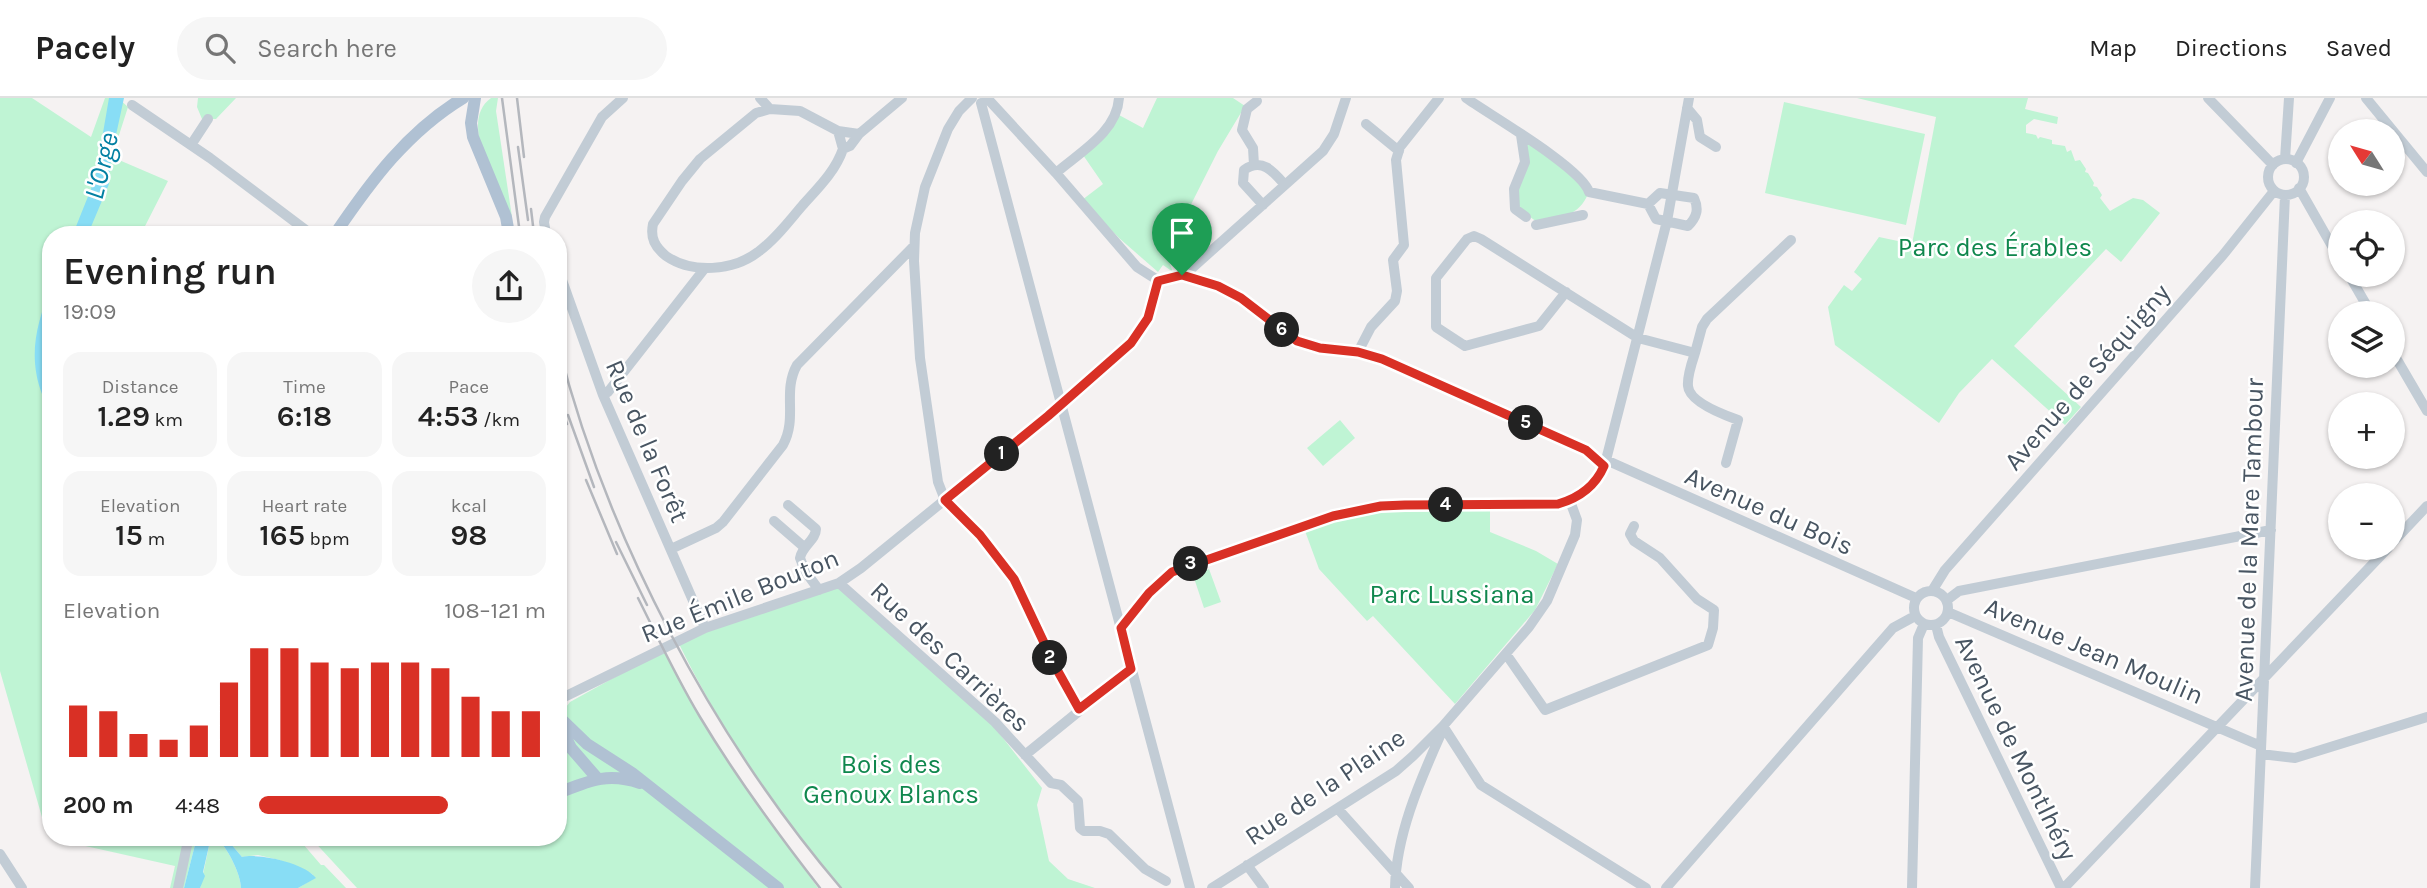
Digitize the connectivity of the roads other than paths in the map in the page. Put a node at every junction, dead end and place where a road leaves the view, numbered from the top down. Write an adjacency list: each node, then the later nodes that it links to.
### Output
1 (463, 98): 45 (main road)
2 (475, 98): 46 (main road)
3 (623, 98): 47 (street)
4 (760, 98): 18 (street)
5 (902, 98): 22 (street)
6 (1119, 98): 32 (street)
7 (1346, 98): 33 (street)
8 (1439, 98): 27 (street)
9 (1466, 98): 23 (street)
10 (2208, 98): 30 (street)
11 (2289, 98): 28 (street)
12 (2330, 98): 28 (street)
13 (2366, 98): 31 (street)
14 (980, 99): 32 (street); 50 (street); 61 (street)
15 (1257, 101): 29 (street)
16 (1688, 103): 25 (street); 36 (street)
17 (132, 105): 24 (street)
18 (770, 109): 21 (street); 51 (street)
19 (208, 119): 24 (street)
20 (1366, 124): 27 (street)
21 (838, 131): 22 (street); 26 (street)
22 (859, 134): 26 (street)
23 (1521, 135): 38 (street); 41 (street)
24 (191, 145): 44 (street)
25 (1716, 147)
26 (843, 149): 51 (street)
27 (1399, 151): 57 (street)
28 (2291, 161): 30 (street); 34 (street)
29 (1254, 165): 33 (street); 39 (street)
30 (2273, 165): 35 (street)
31 (2427, 172)
32 (1056, 173): 53 (street)
33 (1285, 185): 39 (street)
34 (2299, 188): 37 (street); 48 (street)
35 (2274, 191): 37 (street); 78 (street, Avenue de Séquigny)
36 (1673, 194): 38 (street); 42 (street); 42 (street)
37 (2285, 195): 72 (street, Avenue de la Mare Tambour)
38 (1648, 204): 42 (street)
39 (1263, 205): 52 (street)
40 (1583, 215): 43 (street)
41 (1526, 217)
42 (1667, 221): 56 (street)
43 (1536, 225)
44 (300, 226)
45 (340, 226)
46 (508, 226)
47 (545, 226)
48 (2328, 239)
49 (1791, 240): 58 (street)
50 (914, 246): 65 (street); 74 (street)
51 (705, 268): 60 (street)
52 (1182, 275): 53 (street); 57 (street, Avenue du Bois)
53 (1158, 281): 61 (street, Rue Émile Bouton)
54 (1566, 292): 54 (street); 56 (street)
55 (567, 294): 60 (street, Rue de la Forêt)
56 (1638, 338): 58 (street); 63 (street)
57 (1358, 352): 63 (street, Avenue du Bois)
58 (1695, 353): 64 (street)
59 (2405, 373): 62 (street)
60 (603, 395): 74 (street, Rue de la Forêt)
61 (1060, 405): 65 (street, Rue Émile Bouton); 86 (street)
62 (2427, 411)
63 (1605, 463): 66 (street); 79 (street, Avenue du Bois)
64 (1726, 463)
65 (945, 500): 76 (street, Rue Émile Bouton); 91 (street)
66 (1570, 501): 86 (street); 87 (street, Rue de la Plaine)
67 (788, 505): 73 (street)
68 (2427, 506): 71 (street)
69 (774, 521): 73 (street)
70 (1634, 526): 87 (street)
71 (2405, 529)
72 (2271, 530): 80 (street); 89 (street, Avenue de la Mare Tambour)
73 (804, 547): 77 (street)
74 (670, 549): 85 (street, Rue de la Forêt)
75 (2377, 560): 89 (street)
76 (839, 583): 77 (street, Rue Émile Bouton); 98 (street, Rue des Carrières)
77 (819, 590): 85 (street, Rue Émile Bouton)
78 (1932, 591): 79 (street); 80 (street)
79 (1916, 598): 82 (street)
80 (1947, 600): 81 (street)
81 (1948, 612): 84 (street); 94 (street, Avenue Jean Moulin)
82 (1915, 616): 83 (street); 120 (street)
83 (1924, 624): 84 (street); 121 (street)
84 (1936, 625): 122 (street, Avenue de Montlhéry)
85 (705, 628): 90 (street, Rue Émile Bouton)
86 (1121, 628): 88 (street)
87 (1506, 654): 95 (street, Rue de la Plaine)
88 (1131, 669): 91 (street, Rue des Carrières); 114 (street)
89 (2265, 677): 94 (street); 97 (street, Avenue de la Mare Tambour)
90 (567, 695)
91 (1079, 709): 98 (street, Rue des Carrières)
92 (2427, 717): 97 (street, Avenue Jean Moulin)
93 (567, 725): 99 (main road)
94 (2218, 727): 97 (street, Avenue Jean Moulin); 122 (street)
95 (1440, 729): 100 (street, Rue de la Plaine); 101 (street); 119 (street)
96 (567, 740): 102 (main road)
97 (2261, 750): 123 (street, Avenue de la Mare Tambour)
98 (1025, 755): 110 (street)
99 (605, 757): 102 (main road); 103 (main road)
100 (1413, 757): 101 (street); 105 (street, Rue de la Plaine)
101 (1426, 771): 109 (street)
102 (600, 777): 103 (main road); 104 (main road)
103 (653, 789): 113 (main road)
104 (567, 790)
105 (1338, 809): 108 (street, Rue de la Plaine); 109 (street)
106 (187, 846): 112 (street)
107 (0, 854): 111 (street)
108 (1247, 865): 115 (street, Rue de la Plaine); 116 (street)
109 (1395, 872): 117 (street); 118 (street)
110 (1166, 881)
111 (22, 888)
112 (178, 888)
113 (778, 888)
114 (1190, 888)
115 (1212, 888)
116 (1264, 888)
117 (1395, 888)
118 (1409, 888)
119 (1646, 888)
120 (1666, 888)
121 (1912, 888)
122 (2062, 888)
123 (2255, 888)

